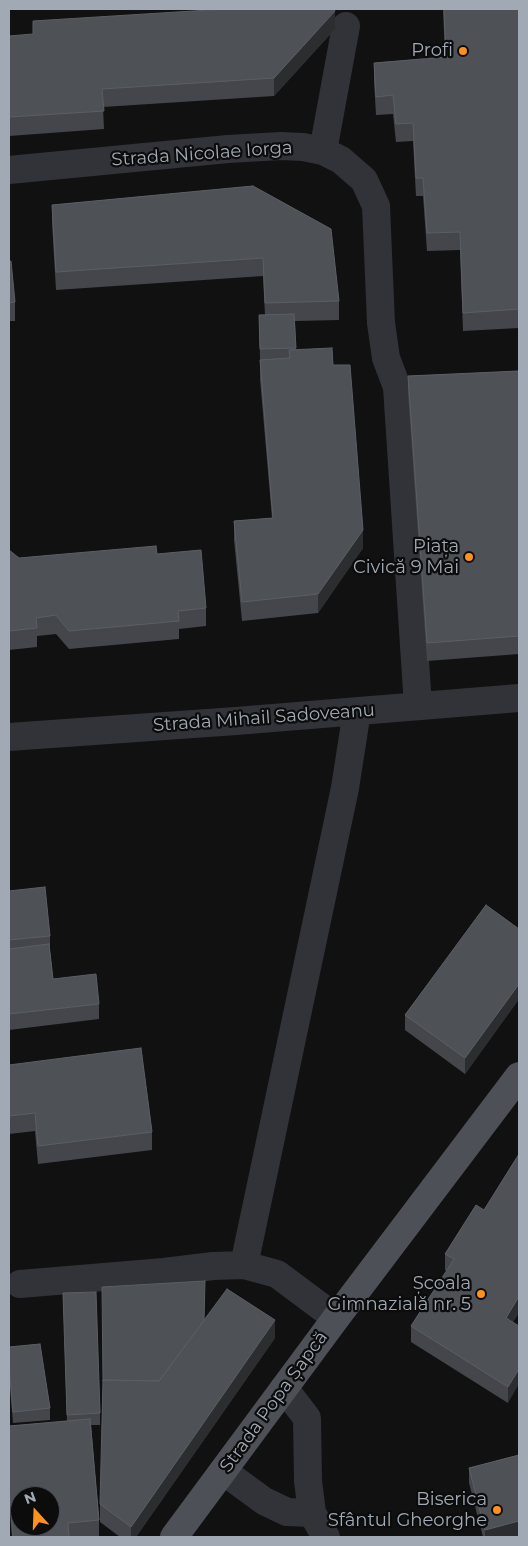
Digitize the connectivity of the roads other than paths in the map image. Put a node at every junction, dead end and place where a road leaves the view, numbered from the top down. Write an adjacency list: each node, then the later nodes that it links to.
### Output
1 (346, 26): 2 (street)
2 (324, 150): 3 (street, Strada Nicolae Iorga); 5 (street, Strada Nicolae Iorga)
3 (9, 170)
4 (519, 698): 5 (street, Strada Mihail Sadoveanu)
5 (418, 706): 6 (street, Strada Mihail Sadoveanu)
6 (357, 710): 7 (street, Strada Mihail Sadoveanu); 9 (street)
7 (9, 737)
8 (519, 1076): 11 (main road, Strada Popa Șapcă)
9 (244, 1265): 10 (street); 11 (street)
10 (20, 1284)
11 (336, 1318): 12 (main road, Strada Popa Șapcă)
12 (284, 1388): 13 (main road, Strada Popa Șapcă); 14 (street)
13 (223, 1471): 14 (street); 15 (main road, Strada Popa Șapcă)
14 (312, 1513): 16 (street)
15 (174, 1537)
16 (326, 1537)

